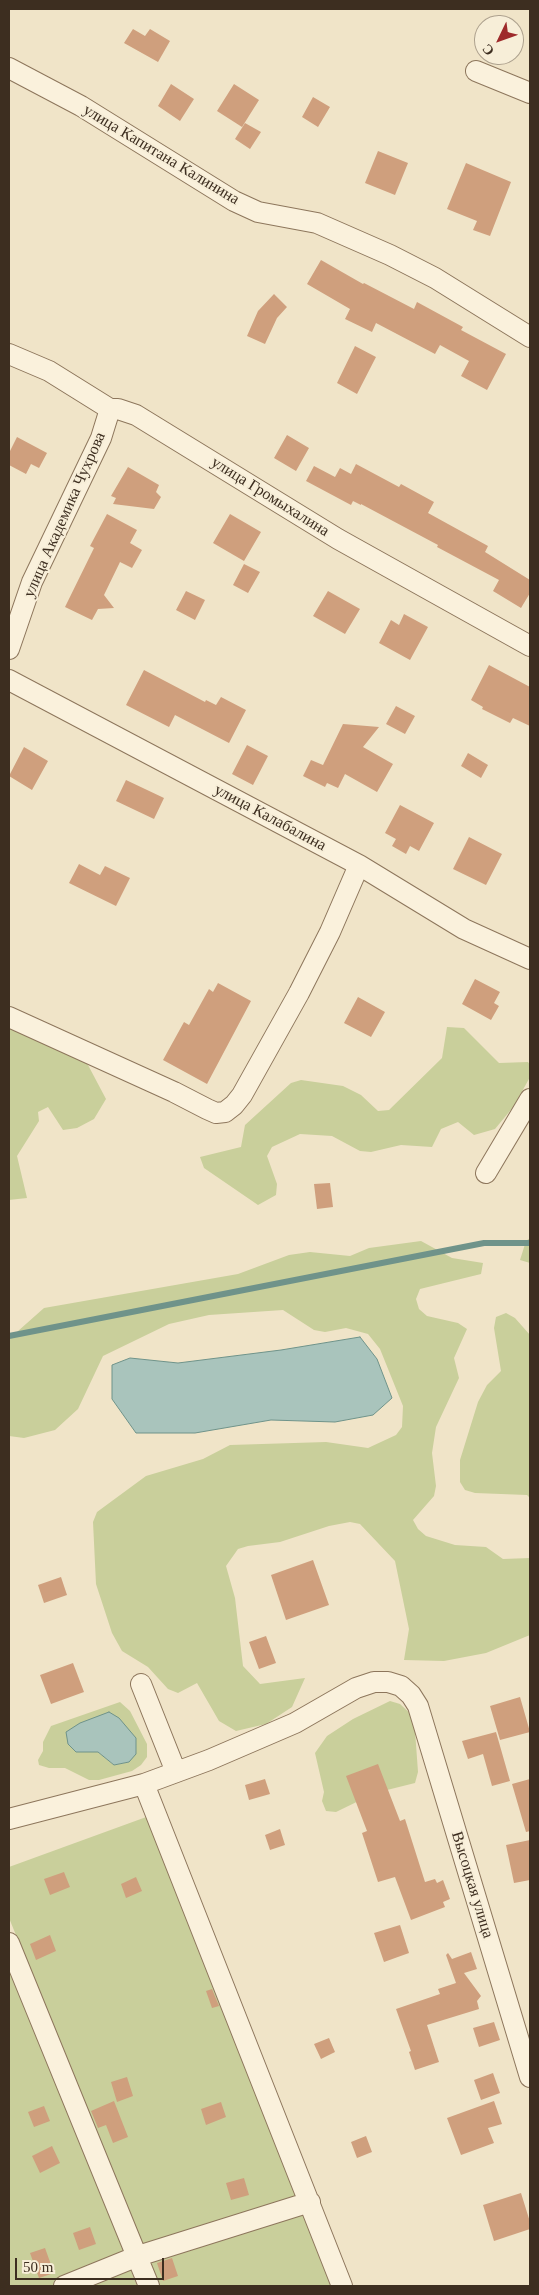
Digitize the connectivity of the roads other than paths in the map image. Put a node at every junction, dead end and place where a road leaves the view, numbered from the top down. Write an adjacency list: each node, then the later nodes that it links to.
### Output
1 (9, 68): 4 (street, улица Капитана Калинина)
2 (476, 71): 3 (street)
3 (530, 93)
4 (530, 337)
5 (9, 354): 6 (street, улица Громыхалина)
6 (110, 408): 7 (street, улица Громыхалина); 8 (street, улица Академика Чухрова)
7 (530, 646)
8 (9, 649)
9 (9, 680): 10 (street, улица Калабалина)
10 (358, 865): 11 (street, улица Калабалина); 12 (street)
11 (530, 959)
12 (9, 1016)
13 (530, 1099): 14 (street)
14 (486, 1173)
15 (141, 1684): 16 (street)
16 (176, 1772): 17 (street); 20 (street, Высоцкая улица)
17 (144, 1784): 18 (street); 21 (street)
18 (9, 1819)
19 (9, 1943): 22 (street)
20 (530, 2077)
21 (310, 2202): 22 (street); 25 (street)
22 (138, 2256): 23 (street); 24 (street)
23 (64, 2286)
24 (149, 2286)
25 (342, 2286)

